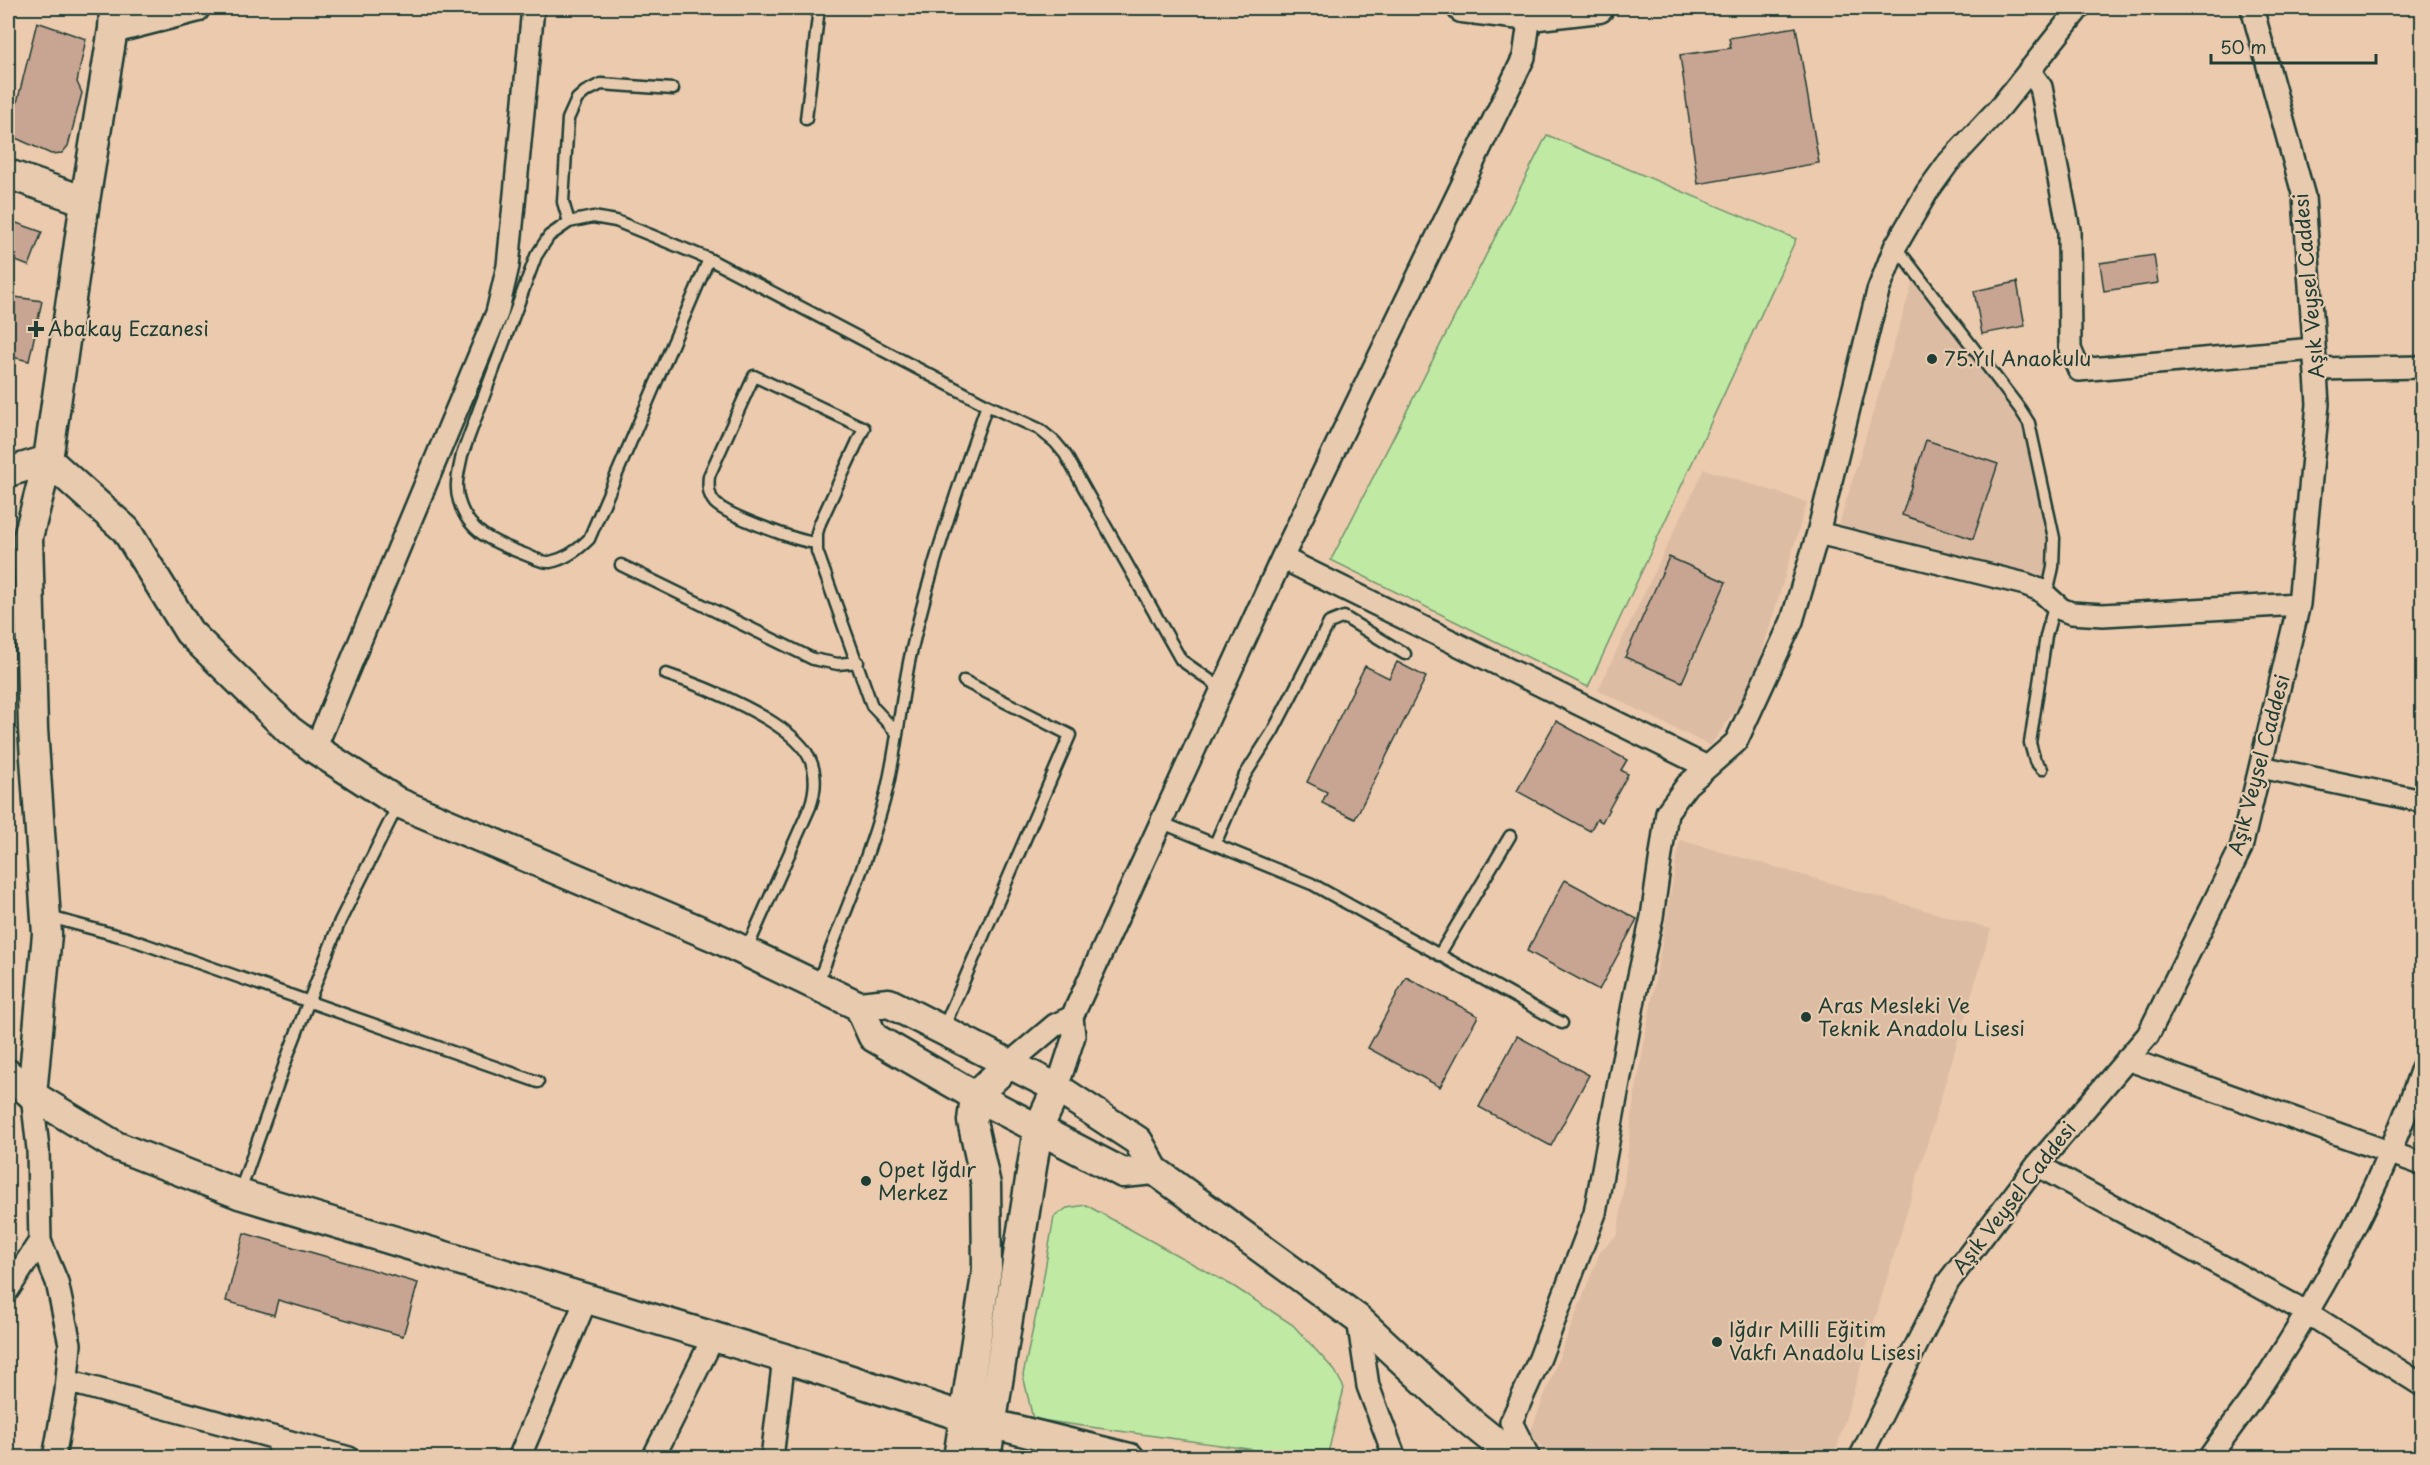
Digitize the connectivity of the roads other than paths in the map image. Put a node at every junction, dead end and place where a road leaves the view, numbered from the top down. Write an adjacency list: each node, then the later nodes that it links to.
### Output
1 (195, 8): 9 (street)
2 (533, 8): 35 (street)
3 (819, 8): 12 (lane)
4 (1462, 8): 8 (street)
5 (1599, 8): 8 (street)
6 (2079, 8): 10 (street)
7 (2252, 8): 18 (street, Aşık Veysel Caddesi)
8 (1531, 12): 25 (street)
9 (114, 18): 14 (street)
10 (2029, 70): 16 (street); 18 (street)
11 (673, 89): 15 (lane)
12 (806, 119)
13 (8, 174): 14 (street)
14 (85, 201): 21 (street)
15 (569, 222): 17 (lane); 17 (lane)
16 (1895, 247): 23 (street); 27 (lane)
17 (709, 259): 20 (lane)
18 (2315, 359): 19 (street); 28 (street, Aşık Veysel Caddesi)
19 (2422, 367)
20 (987, 405): 33 (lane); 34 (lane)
21 (48, 460): 22 (street); 35 (street); 44 (street)
22 (8, 472)
23 (1818, 533): 27 (street); 36 (street)
24 (816, 543): 24 (lane); 30 (lane)
25 (1282, 558): 33 (street); 36 (street)
26 (621, 565): 30 (lane)
27 (2051, 598): 28 (street); 38 (lane)
28 (2300, 604): 37 (street, Aşık Veysel Caddesi)
29 (1405, 654): 43 (lane)
30 (858, 662): 34 (lane)
31 (666, 674): 45 (lane)
32 (964, 681): 52 (lane)
33 (1221, 688): 41 (street)
34 (897, 733): 47 (lane)
35 (315, 749): 40 (street)
36 (1707, 767): 88 (street)
37 (2261, 767): 39 (street); 53 (street, Aşık Veysel Caddesi)
38 (2042, 769)
39 (2422, 801)
40 (399, 803): 45 (street); 48 (lane)
41 (1160, 822): 43 (lane); 50 (street)
42 (1510, 837): 46 (lane)
43 (1215, 844): 46 (lane)
44 (46, 916): 48 (lane); 59 (street)
45 (745, 952): 47 (street)
46 (1439, 955): 51 (lane)
47 (817, 986): 49 (street)
48 (308, 1002): 57 (lane); 66 (lane)
49 (859, 1006): 52 (street); 60 (street)
50 (1072, 1017): 54 (street); 58 (street)
51 (1562, 1023)
52 (943, 1029): 54 (street)
53 (2127, 1059): 62 (street); 64 (street, Aşık Veysel Caddesi)
54 (1010, 1063): 58 (street); 60 (street)
55 (2422, 1068): 62 (street)
56 (8, 1074): 59 (street)
57 (538, 1082)
58 (1057, 1088): 61 (street); 65 (street)
59 (32, 1095): 66 (street); 67 (street)
60 (975, 1096): 61 (street); 76 (street)
61 (1038, 1129): 65 (street); 76 (street)
62 (2388, 1153): 63 (street); 70 (street)
63 (2422, 1164)
64 (2037, 1165): 70 (street); 89 (street, Aşık Veysel Caddesi)
65 (1154, 1170): 71 (street)
66 (239, 1194): 69 (street)
67 (40, 1241): 68 (street); 74 (street)
68 (8, 1290)
69 (586, 1300): 72 (street); 80 (street)
70 (2306, 1311): 75 (street); 90 (street)
71 (1358, 1319): 86 (street); 87 (street)
72 (713, 1338): 73 (street); 81 (street)
73 (784, 1358): 76 (street); 82 (street)
74 (66, 1381): 77 (street); 78 (street)
75 (2422, 1385)
76 (977, 1420): 83 (street); 84 (street); 85 (street)
77 (279, 1448): 79 (street)
78 (54, 1458)
79 (349, 1458)
80 (519, 1458)
81 (652, 1458)
82 (772, 1458)
83 (958, 1458)
84 (986, 1458)
85 (1130, 1458)
86 (1395, 1458)
87 (1515, 1458)
88 (1529, 1458)
89 (1860, 1458)
90 (2209, 1458)

